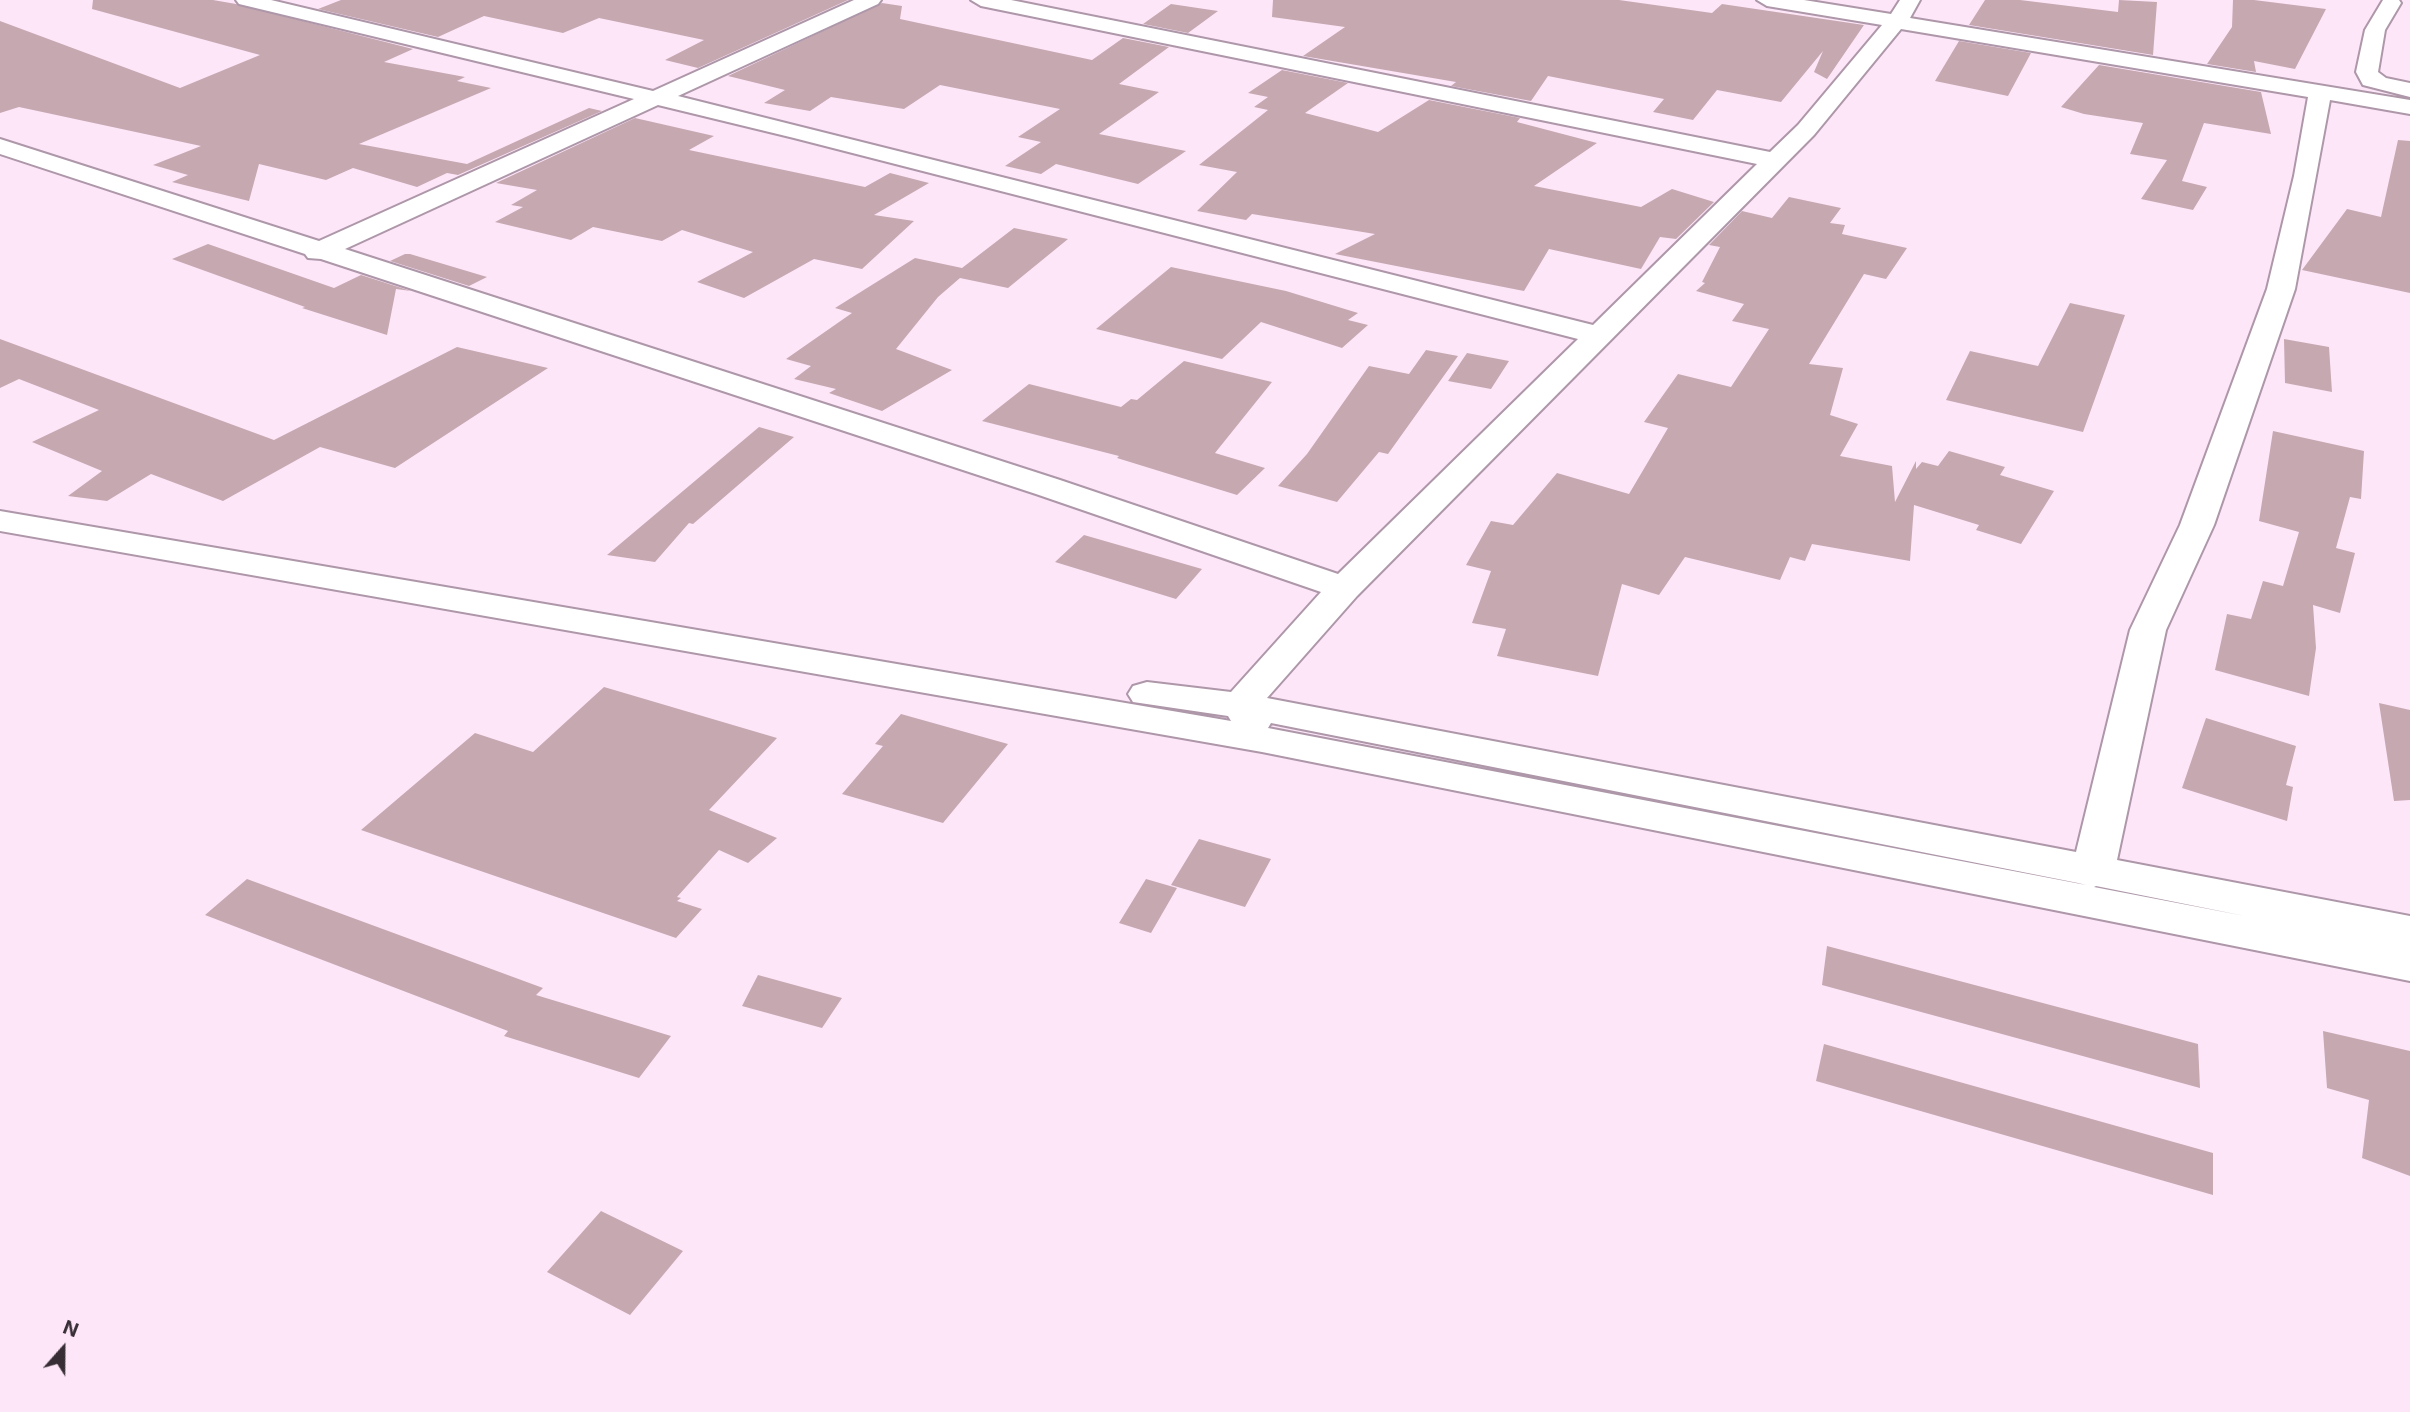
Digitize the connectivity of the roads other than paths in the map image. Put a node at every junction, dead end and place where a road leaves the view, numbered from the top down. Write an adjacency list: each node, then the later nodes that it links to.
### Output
1 (246, 0): 9 (street)
2 (871, 0): 9 (street)
3 (981, 0): 12 (street)
4 (1767, 0): 6 (street)
5 (2394, 6): 7 (street)
6 (1904, 10): 8 (street); 12 (street)
7 (2410, 90)
8 (2320, 92): 10 (street); 20 (street)
9 (652, 99): 13 (street); 14 (street)
10 (2410, 107)
11 (0, 146): 13 (street)
12 (1776, 161): 14 (street)
13 (317, 252): 17 (street)
14 (1600, 336): 17 (street)
15 (0, 498): 18 (street)
16 (0, 521): 19 (street)
17 (1345, 588): 18 (street)
18 (1240, 705): 19 (street); 20 (street)
19 (1262, 739): 22 (street)
20 (2093, 872): 21 (street)
21 (2410, 932)
22 (2410, 964)

